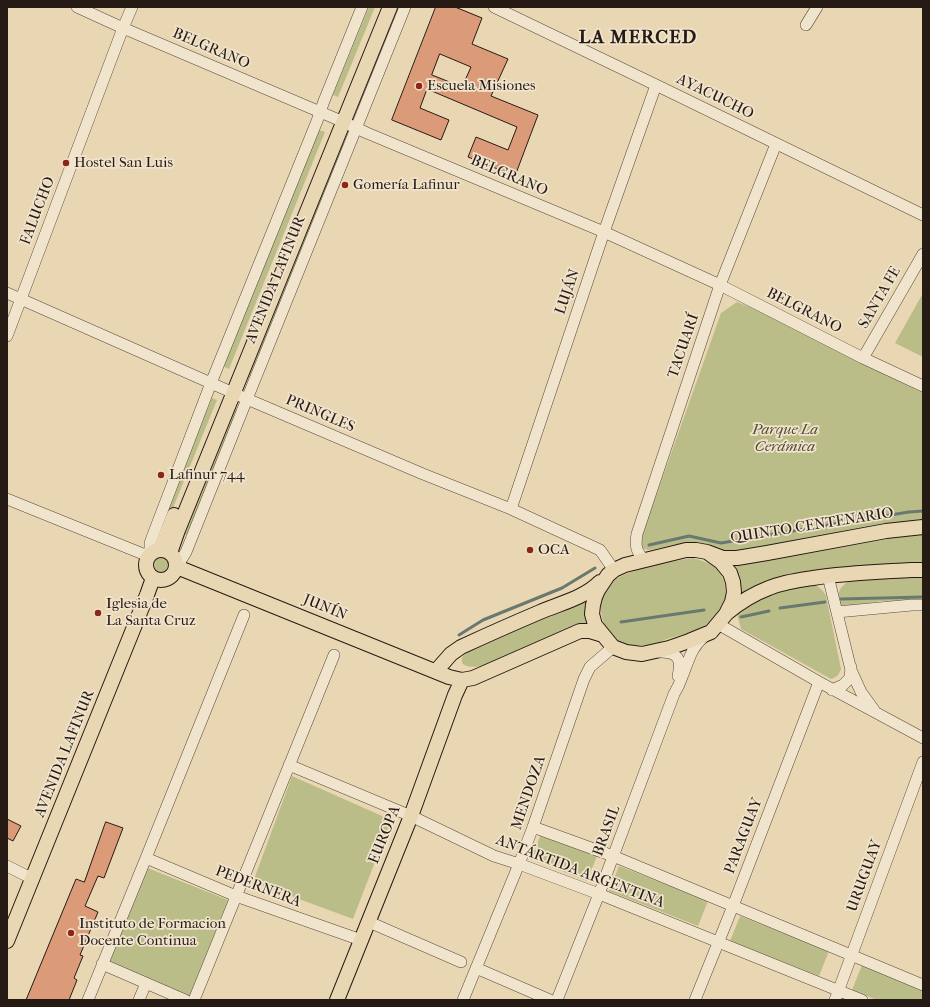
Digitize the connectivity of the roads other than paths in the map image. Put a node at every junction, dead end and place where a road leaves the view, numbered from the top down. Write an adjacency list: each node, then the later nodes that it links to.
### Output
1 (77, 7): 10 (street, BELGRANO)
2 (132, 7): 10 (street, FALUCHO)
3 (362, 7): 12 (street, AVENIDA LAFINUR)
4 (379, 7): 13 (main road, AVENIDA LAFINUR)
5 (390, 7): 13 (main road, AVENIDA LAFINUR)
6 (405, 7): 13 (street, AVENIDA LAFINUR)
7 (494, 7): 11 (street, AYACUCHO)
8 (816, 7): 9 (street)
9 (806, 25)
10 (123, 28): 12 (street, BELGRANO); 20 (street, FALUCHO)
11 (656, 85): 14 (street, AYACUCHO); 16 (street, LUJÁN)
12 (320, 112): 13 (street, BELGRANO); 23 (street, AVENIDA LAFINUR)
13 (344, 122): 16 (street, BELGRANO); 25 (main road, AVENIDA LAFINUR); 26 (street, AVENIDA LAFINUR)
14 (776, 144): 15 (street, AYACUCHO); 18 (street, TACUARÍ)
15 (923, 215)
16 (604, 232): 18 (street, BELGRANO); 28 (street, LUJÁN)
17 (923, 254): 22 (street, SANTA FE)
18 (720, 285): 22 (street, BELGRANO); 32 (street, TACUARÍ)
19 (7, 293): 20 (street, PRINGLES)
20 (21, 299): 21 (street, FALUCHO); 23 (street, PRINGLES)
21 (7, 336)
22 (863, 358): 24 (street, BELGRANO)
23 (211, 383): 25 (street, PRINGLES); 31 (street, AVENIDA LAFINUR)
24 (923, 386)
25 (229, 391): 26 (street, PRINGLES); 31 (main road, AVENIDA LAFINUR)
26 (247, 399): 28 (street, PRINGLES); 31 (street, AVENIDA LAFINUR)
27 (7, 499): 31 (street, JUNÍN)
28 (511, 510): 34 (street, PRINGLES)
29 (923, 527): 30 (main road, QUINTO CENTENARIO)
30 (707, 552): 32 (main road); 40 (main road)
31 (164, 557): 36 (main road); 36 (main road); 46 (main road, JUNÍN)
32 (644, 560): 34 (main road)
33 (923, 570): 35 (main road)
34 (611, 572): 41 (main road); 46 (main road)
35 (828, 576): 38 (street); 40 (main road)
36 (153, 578): 61 (main road, AVENIDA LAFINUR)
37 (923, 605): 38 (street)
38 (837, 612): 45 (street)
39 (244, 615): 58 (street)
40 (718, 623): 43 (main road); 48 (street); 50 (street, BRASIL)
41 (603, 634): 42 (main road); 47 (main road)
42 (613, 647): 43 (main road); 56 (street, MENDOZA)
43 (642, 654): 50 (street, BRASIL)
44 (334, 655): 54 (street)
45 (851, 667): 49 (street); 51 (street)
46 (436, 671): 47 (main road, JUNÍN)
47 (462, 680): 55 (main road, EUROPA)
48 (819, 682): 49 (street); 64 (street, PARAGUAY)
49 (832, 690): 51 (street)
50 (674, 694): 57 (street, BRASIL)
51 (877, 713): 52 (street)
52 (923, 738)
53 (923, 762): 69 (street, URUGUAY)
54 (289, 765): 55 (street, ANTÁRTIDA ARGENTINA); 63 (street)
55 (411, 816): 59 (street, ANTÁRTIDA ARGENTINA); 65 (main road, EUROPA)
56 (533, 826): 57 (street, ANTÁRTIDA ARGENTINA); 59 (street, MENDOZA)
57 (613, 856): 62 (street, BRASIL); 64 (street, ANTÁRTIDA ARGENTINA)
58 (146, 858): 63 (street, PEDERNERA); 71 (street)
59 (519, 864): 62 (street, ANTÁRTIDA ARGENTINA); 72 (street, MENDOZA)
60 (7, 866): 61 (street)
61 (33, 879): 67 (main road, AVENIDA LAFINUR)
62 (599, 894): 68 (street, ANTÁRTIDA ARGENTINA); 83 (street, BRASIL)
63 (236, 896): 66 (street, PEDERNERA); 79 (street)
64 (733, 906): 68 (street, PARAGUAY); 69 (street, ANTÁRTIDA ARGENTINA)
65 (369, 922): 66 (main road, EUROPA); 70 (street)
66 (361, 940): 80 (main road, EUROPA)
67 (7, 941)
68 (719, 942): 75 (street, ANTÁRTIDA ARGENTINA); 84 (street, PARAGUAY)
69 (852, 956): 74 (street, ANTÁRTIDA ARGENTINA); 75 (street, URUGUAY)
70 (461, 962)
71 (102, 964): 73 (street); 76 (street)
72 (476, 968): 81 (street, MENDOZA); 82 (street)
73 (146, 983): 77 (street); 78 (street)
74 (923, 985)
75 (837, 995): 85 (street, ANTÁRTIDA ARGENTINA)
76 (88, 1000)
77 (139, 1000)
78 (185, 1000)
79 (194, 1000)
80 (337, 1000)
81 (463, 1000)
82 (550, 1000)
83 (557, 1000)
84 (695, 1000)
85 (862, 1000)

